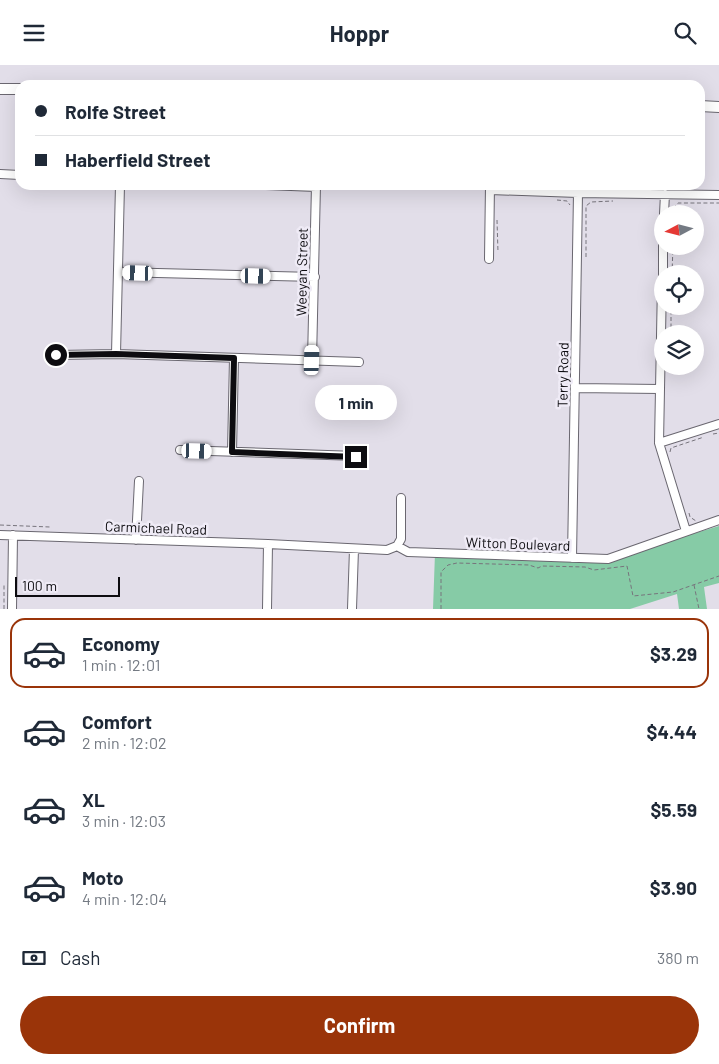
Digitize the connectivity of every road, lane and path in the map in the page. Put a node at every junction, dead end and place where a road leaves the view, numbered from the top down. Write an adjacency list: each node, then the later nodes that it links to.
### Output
1 (0, 89): 2 (street)
2 (15, 89)
3 (705, 107): 4 (street)
4 (719, 107)
5 (0, 174): 6 (street)
6 (15, 175)
7 (120, 190): 24 (street)
8 (316, 190): 25 (street, Weeyan Street)
9 (490, 190): 23 (street)
10 (534, 190): 11 (street)
11 (578, 193): 12 (street); 32 (street, Terry Road)
12 (665, 194): 13 (street); 18 (street)
13 (719, 195)
14 (558, 200): 17 (path)
15 (613, 201): 22 (path)
16 (719, 203): 19 (path)
17 (570, 205)
18 (664, 205)
19 (675, 205)
20 (498, 219): 21 (path)
21 (498, 252)
22 (586, 257)
23 (490, 259)
24 (118, 272): 25 (street); 27 (street)
25 (315, 277): 30 (street, Weeyan Street)
26 (661, 315): 33 (street)
27 (116, 354): 28 (street); 29 (street)
28 (56, 355)
29 (234, 358): 30 (street); 38 (street)
30 (312, 360): 31 (street)
31 (359, 362)
32 (575, 388): 33 (street); 56 (street, Terry Road)
33 (660, 389): 36 (street)
34 (719, 424): 36 (street)
35 (719, 433): 39 (path)
36 (659, 443): 43 (street)
37 (180, 450): 38 (street)
38 (232, 452): 40 (street)
39 (669, 454)
40 (356, 457)
41 (138, 481): 51 (street)
42 (401, 498): 53 (street)
43 (681, 516): 45 (path); 48 (street)
44 (719, 519): 48 (street, Witton Boulevard)
45 (696, 521)
46 (0, 525): 47 (path)
47 (50, 527)
48 (686, 531): 56 (street, Witton Boulevard)
49 (0, 535): 50 (street, Carmichael Road)
50 (13, 535): 51 (street, Carmichael Road); 61 (street)
51 (136, 540): 52 (street, Carmichael Road)
52 (268, 544): 54 (street, Carmichael Road); 62 (street)
53 (396, 546): 55 (street, Witton Boulevard); 56 (street, Witton Boulevard)
54 (312, 547): 55 (street, Witton Boulevard)
55 (354, 549): 63 (street)
56 (572, 558)
57 (719, 576): 59 (path)
58 (4, 579): 60 (path)
59 (694, 585): 64 (path); 65 (path)
60 (4, 609)
61 (12, 609)
62 (267, 609)
63 (352, 609)
64 (442, 609)
65 (698, 609)

